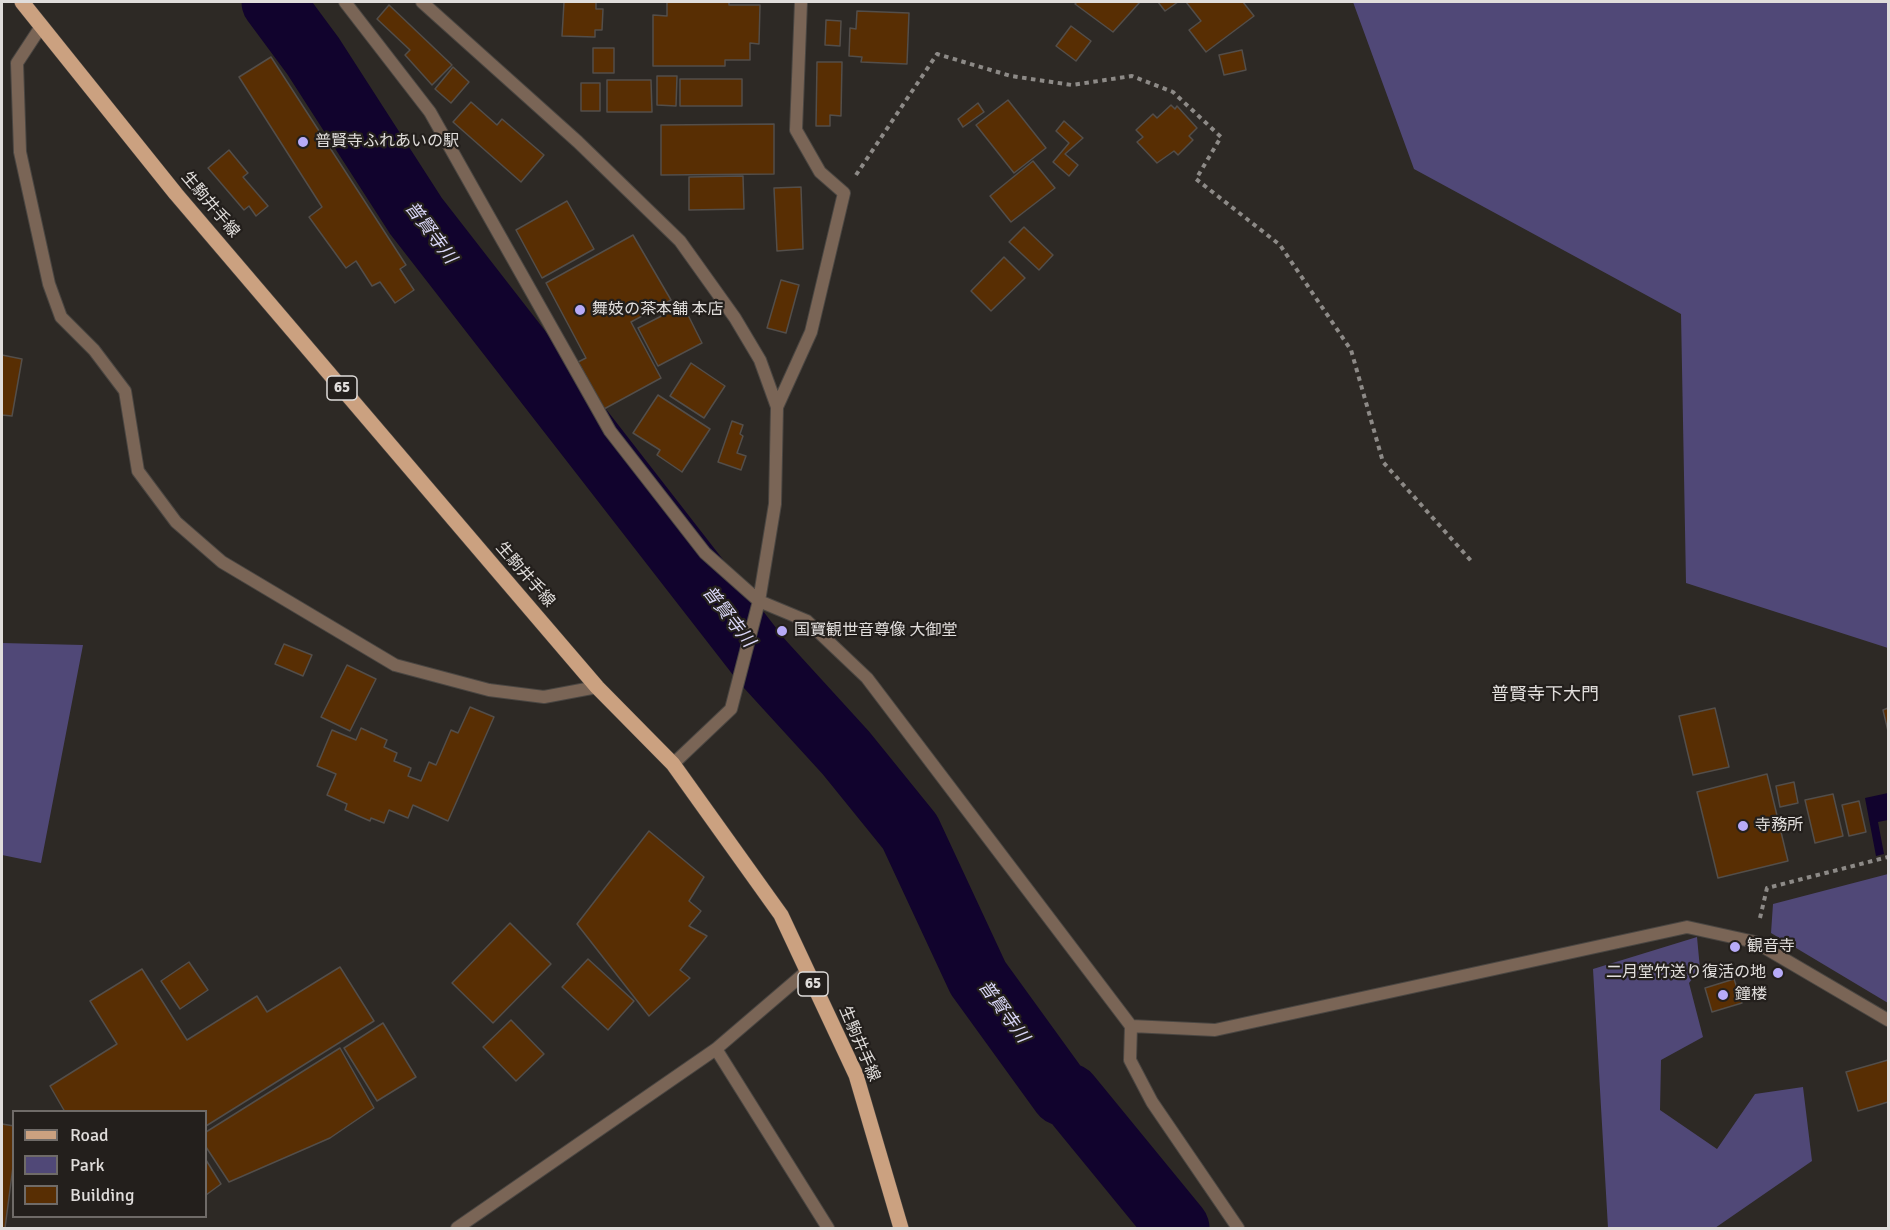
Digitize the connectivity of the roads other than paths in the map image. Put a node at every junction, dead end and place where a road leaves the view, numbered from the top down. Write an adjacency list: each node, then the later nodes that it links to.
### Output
1 (22, 2): 5 (main road, 生駒井手線 / 65)
2 (345, 2): 7 (street)
3 (422, 2): 6 (street)
4 (801, 2): 6 (street)
5 (42, 25): 8 (main road, 生駒井手線 / 65); 8 (street)
6 (777, 407): 7 (street)
7 (759, 601): 9 (street); 12 (street)
8 (597, 687): 9 (main road, 生駒井手線 / 65)
9 (674, 764): 10 (main road, 生駒井手線 / 65)
10 (807, 971): 13 (street); 16 (main road, 生駒井手線 / 65)
11 (1888, 1020): 12 (street)
12 (1131, 1026): 17 (street)
13 (716, 1049): 14 (street); 15 (street)
14 (457, 1228)
15 (828, 1228)
16 (901, 1228)
17 (1238, 1228)

